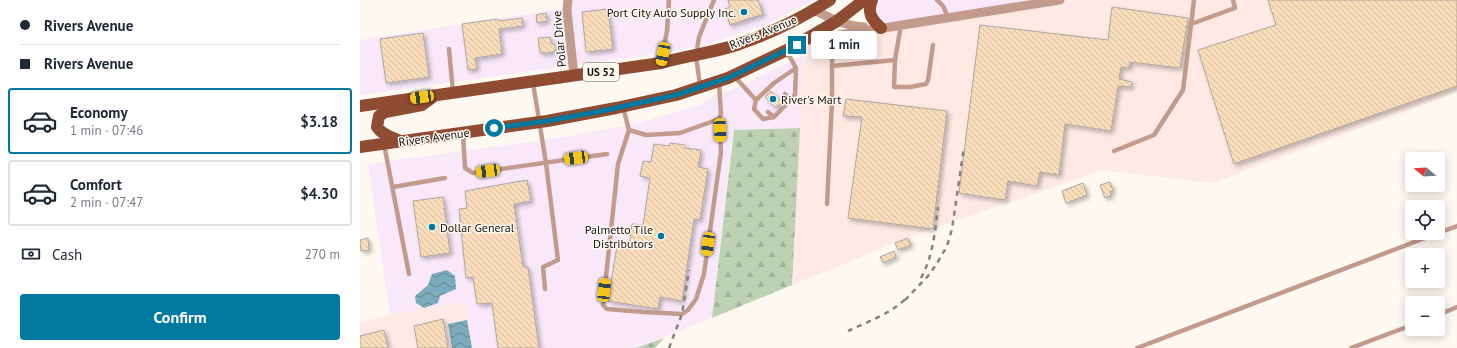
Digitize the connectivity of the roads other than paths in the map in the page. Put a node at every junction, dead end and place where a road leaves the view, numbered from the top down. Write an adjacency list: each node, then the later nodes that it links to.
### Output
1 (568, 0): 27 (street, Polar Drive)
2 (669, 0): 24 (lane)
3 (714, 0): 22 (lane)
4 (830, 0): 11 (main road, Rivers Avenue / US 52)
5 (864, 0): 13 (main road, Rivers Avenue)
6 (872, 0): 16 (main road)
7 (938, 0): 12 (lane)
8 (1060, 0): 12 (street)
9 (1194, 0): 15 (lane)
10 (1233, 0): 15 (lane)
11 (814, 10): 13 (street); 22 (main road, Rivers Avenue / US 52)
12 (948, 17): 14 (street)
13 (837, 21): 16 (street); 18 (main road, Rivers Avenue)
14 (901, 24): 16 (street); 23 (lane)
15 (1192, 24): 48 (lane)
16 (881, 28): 17 (street)
17 (832, 36): 18 (street); 25 (lane)
18 (804, 41): 21 (main road, Rivers Avenue)
19 (933, 45): 23 (lane)
20 (449, 49): 32 (lane)
21 (786, 50): 26 (lane); 28 (main road, Rivers Avenue)
22 (696, 56): 24 (main road, Rivers Avenue / US 52); 31 (lane)
23 (895, 60): 25 (lane)
24 (661, 63): 27 (main road, Rivers Avenue / US 52)
25 (832, 66): 53 (lane)
26 (796, 68): 35 (lane); 36 (lane)
27 (574, 75): 29 (main road, Rivers Avenue / US 52)
28 (733, 75): 30 (main road, Rivers Avenue); 36 (lane)
29 (533, 81): 32 (main road, Rivers Avenue / US 52); 42 (lane)
30 (719, 81): 31 (main road, Rivers Avenue); 41 (lane)
31 (700, 87): 38 (main road, Rivers Avenue)
32 (453, 92): 34 (main road, Rivers Avenue / US 52)
33 (785, 94): 35 (lane)
34 (435, 95): 37 (main road, Rivers Avenue / US 52); 46 (main road)
35 (791, 100): 40 (lane)
36 (757, 101): 40 (lane)
37 (360, 106)
38 (623, 106): 42 (main road, Rivers Avenue); 43 (lane)
39 (768, 112): 40 (lane)
40 (774, 117)
41 (719, 119): 43 (lane); 43 (lane)
42 (539, 122): 44 (main road, Rivers Avenue); 50 (lane)
43 (629, 130)
44 (463, 133): 46 (main road, Rivers Avenue); 50 (lane)
45 (360, 138): 46 (main road)
46 (392, 143): 47 (main road, Rivers Avenue); 52 (lane)
47 (360, 147)
48 (1114, 151)
49 (606, 154): 50 (lane)
50 (546, 163): 58 (lane)
51 (445, 178): 52 (lane)
52 (393, 187): 57 (lane)
53 (828, 204)
54 (1457, 226): 55 (lane)
55 (1445, 230)
56 (1420, 240): 62 (lane)
57 (409, 274)
58 (545, 289)
59 (1457, 308): 60 (lane)
60 (1445, 312)
61 (1405, 328): 63 (lane)
62 (1137, 348)
63 (1351, 348)

